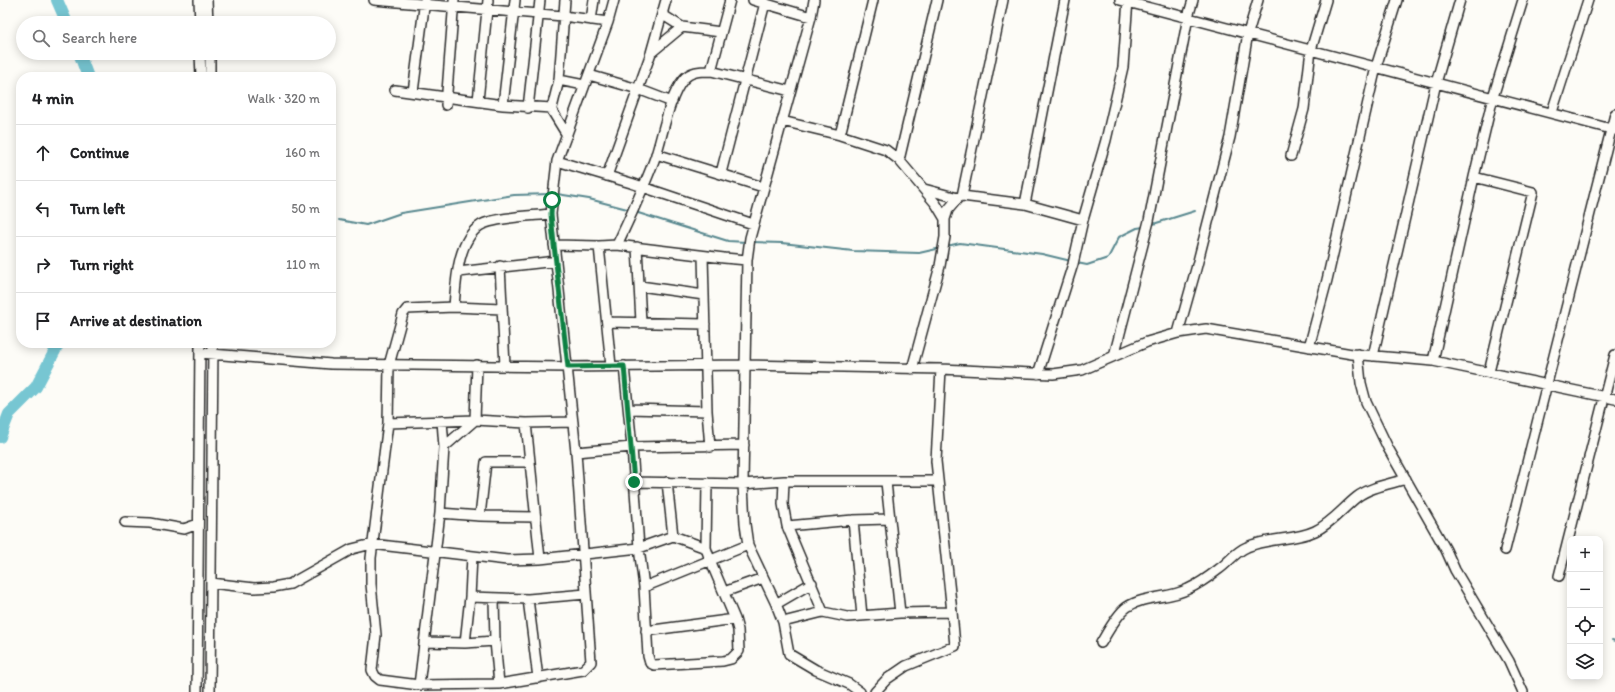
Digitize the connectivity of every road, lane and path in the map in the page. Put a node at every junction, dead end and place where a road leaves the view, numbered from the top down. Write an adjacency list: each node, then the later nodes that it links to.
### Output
1 (199, 0): 33 (street)
2 (207, 0): 34 (street)
3 (374, 0): 24 (street)
4 (515, 0): 30 (street)
5 (540, 0): 31 (street)
6 (565, 0): 35 (street)
7 (594, 0): 38 (street)
8 (614, 0): 39 (street)
9 (666, 0): 32 (street)
10 (730, 0): 41 (street)
11 (753, 0): 28 (street)
12 (814, 0): 36 (street)
13 (873, 0): 72 (street)
14 (937, 0): 75 (street)
15 (1003, 0): 83 (street)
16 (1065, 0): 84 (street)
17 (1193, 0): 37 (street)
18 (1258, 0): 42 (street)
19 (1326, 0): 43 (street)
20 (1397, 0): 47 (street)
21 (1460, 0): 54 (street)
22 (1523, 0): 60 (street)
23 (1588, 0): 67 (street)
24 (400, 1): 26 (street)
25 (1125, 1): 37 (street); 87 (street)
26 (425, 2): 27 (street); 58 (street)
27 (453, 3): 29 (street); 61 (street)
28 (765, 4): 36 (street); 53 (street)
29 (487, 5): 30 (street); 62 (street)
30 (514, 12): 31 (street); 64 (street)
31 (538, 14): 35 (street); 65 (street)
32 (663, 15): 40 (street); 44 (street)
33 (200, 16)
34 (208, 16)
35 (562, 16): 38 (street); 52 (street)
36 (811, 17): 59 (street)
37 (1188, 17): 42 (street); 113 (street)
38 (591, 20): 39 (street)
39 (608, 22): 51 (street)
40 (682, 27): 41 (street); 44 (street)
41 (721, 32): 48 (street)
42 (1248, 33): 43 (street); 105 (street)
43 (1311, 50): 47 (street); 74 (street)
44 (652, 53): 56 (street)
45 (200, 60): 49 (street)
46 (210, 60): 50 (street)
47 (1376, 67): 54 (street); 106 (street)
48 (711, 71): 53 (street); 63 (street)
49 (201, 72)
50 (210, 72)
51 (589, 75): 55 (street); 56 (street)
52 (559, 80): 55 (street); 66 (street)
53 (746, 81): 59 (street); 77 (street)
54 (1436, 83): 60 (street); 114 (street)
55 (584, 85): 71 (street)
56 (638, 89): 63 (street); 78 (street)
57 (395, 90): 58 (street)
58 (413, 92): 61 (street)
59 (790, 92): 69 (street)
60 (1493, 97): 67 (street); 79 (street)
61 (446, 101): 62 (street)
62 (478, 101): 64 (street)
63 (672, 102): 73 (street)
64 (503, 105): 65 (street)
65 (528, 108): 66 (street)
66 (551, 109): 71 (street)
67 (1552, 112): 70 (street)
68 (1615, 114): 70 (street)
69 (782, 121): 72 (street); 80 (street)
70 (1613, 129): 128 (street)
71 (567, 135): 76 (street)
72 (840, 135): 75 (street)
73 (656, 154): 77 (street); 81 (street)
74 (1291, 156)
75 (899, 160): 82 (street)
76 (557, 161): 78 (street); 85 (street)
77 (721, 173): 80 (street)
78 (607, 176): 81 (street)
79 (1474, 177): 115 (street); 126 (street)
80 (763, 187): 88 (street)
81 (643, 188): 88 (street); 90 (street)
82 (924, 190): 83 (street); 86 (street)
83 (960, 197): 84 (street); 86 (street)
84 (1025, 204): 87 (street)
85 (551, 214): 89 (street); 97 (street)
86 (945, 219): 124 (street)
87 (1083, 220): 127 (street)
88 (753, 224): 94 (street)
89 (554, 245): 91 (street); 95 (street)
90 (617, 245): 91 (street); 92 (street)
91 (599, 246): 102 (street)
92 (637, 247): 93 (street); 98 (street)
93 (703, 256): 94 (street); 99 (street)
94 (747, 260): 117 (street)
95 (556, 261): 96 (street); 123 (street)
96 (500, 266): 97 (street); 101 (street)
97 (458, 272): 100 (street)
98 (640, 286): 99 (street); 103 (street)
99 (704, 295): 104 (street)
100 (454, 307): 101 (street); 116 (street)
101 (502, 309): 119 (street)
102 (607, 322): 103 (street); 120 (street)
103 (641, 322): 104 (street)
104 (706, 324): 122 (street)
105 (1178, 333): 106 (street); 113 (street)
106 (1309, 347): 111 (street)
107 (200, 348): 109 (street)
108 (214, 348): 110 (street)
109 (200, 353): 110 (street); 158 (street)
110 (214, 354): 116 (street); 173 (street)
111 (1358, 354): 114 (street); 144 (street)
112 (1615, 355): 129 (street)
113 (1114, 356): 127 (street)
114 (1373, 356): 115 (street)
115 (1434, 361): 126 (street)
116 (389, 365): 118 (street); 136 (street)
117 (745, 365): 122 (street); 124 (street); 138 (street)
118 (477, 366): 119 (street); 133 (street)
119 (505, 366): 123 (street)
120 (611, 366): 121 (street); 123 (street)
121 (624, 366): 122 (street); 131 (street)
122 (706, 366): 132 (street)
123 (568, 367): 135 (street)
124 (912, 369): 125 (street)
125 (941, 369): 127 (street); 146 (street)
126 (1489, 372): 128 (street)
127 (1038, 374)
128 (1546, 385): 129 (street); 166 (street)
129 (1604, 397): 130 (street); 171 (street)
130 (1615, 399)
131 (628, 409): 132 (street); 141 (street)
132 (707, 411): 140 (street)
133 (475, 420): 134 (street); 137 (street); 139 (street)
134 (442, 421): 136 (street); 139 (street)
135 (573, 422): 137 (street); 142 (street)
136 (388, 423): 161 (street)
137 (526, 423): 143 (street)
138 (744, 445): 140 (street); 151 (street)
139 (444, 447): 152 (street)
140 (710, 447): 141 (street)
141 (632, 448): 142 (street); 147 (street)
142 (576, 452): 167 (street)
143 (530, 462): 153 (street); 154 (street)
144 (1406, 479): 192 (street); 200 (street)
145 (784, 481): 150 (street); 151 (street); 159 (street)
146 (938, 481): 150 (street); 183 (street)
147 (634, 482): 148 (street); 163 (street)
148 (667, 482): 149 (street); 160 (street)
149 (707, 482): 151 (street); 164 (street)
150 (886, 482): 155 (street)
151 (743, 484): 162 (street)
152 (440, 513): 153 (street); 165 (street)
153 (480, 516): 154 (street)
154 (536, 517): 169 (street)
155 (889, 519): 156 (street); 184 (street)
156 (853, 520): 159 (street); 185 (street)
157 (125, 522): 158 (street)
158 (198, 524): 196 (street)
159 (787, 526): 174 (street)
160 (673, 536): 163 (street); 164 (street)
161 (372, 544): 165 (street); 173 (street); 194 (street)
162 (748, 544): 170 (street); 172 (street)
163 (638, 548): 167 (street); 175 (street)
164 (706, 548): 170 (street)
165 (436, 550): 168 (street); 190 (street)
166 (1505, 550)
167 (582, 554): 169 (street); 177 (street)
168 (472, 556): 169 (street); 178 (street)
169 (540, 559)
170 (710, 560): 175 (street); 176 (street)
171 (1559, 576)
172 (764, 578): 176 (street); 181 (street)
173 (211, 583): 197 (street)
174 (812, 583): 181 (street); 182 (street)
175 (644, 587): 188 (street)
176 (724, 592): 186 (street)
177 (586, 594): 180 (street); 193 (street)
178 (470, 597): 179 (street); 191 (street)
179 (494, 599): 180 (street); 189 (street)
180 (528, 599): 193 (street)
181 (776, 604): 187 (street)
182 (822, 612): 185 (street); 187 (street)
183 (952, 612): 184 (street); 199 (street)
184 (900, 613): 185 (street)
185 (862, 616)
186 (735, 619): 188 (street); 188 (street)
187 (783, 622): 198 (street)
188 (646, 631)
189 (495, 641): 191 (street); 195 (street)
190 (424, 642): 191 (street); 194 (street)
191 (465, 643)
192 (1101, 644)
193 (538, 678): 195 (street)
194 (419, 684): 195 (street)
195 (499, 684)
196 (197, 692)
197 (210, 692)
198 (860, 692)
199 (875, 692)
200 (1523, 692)

